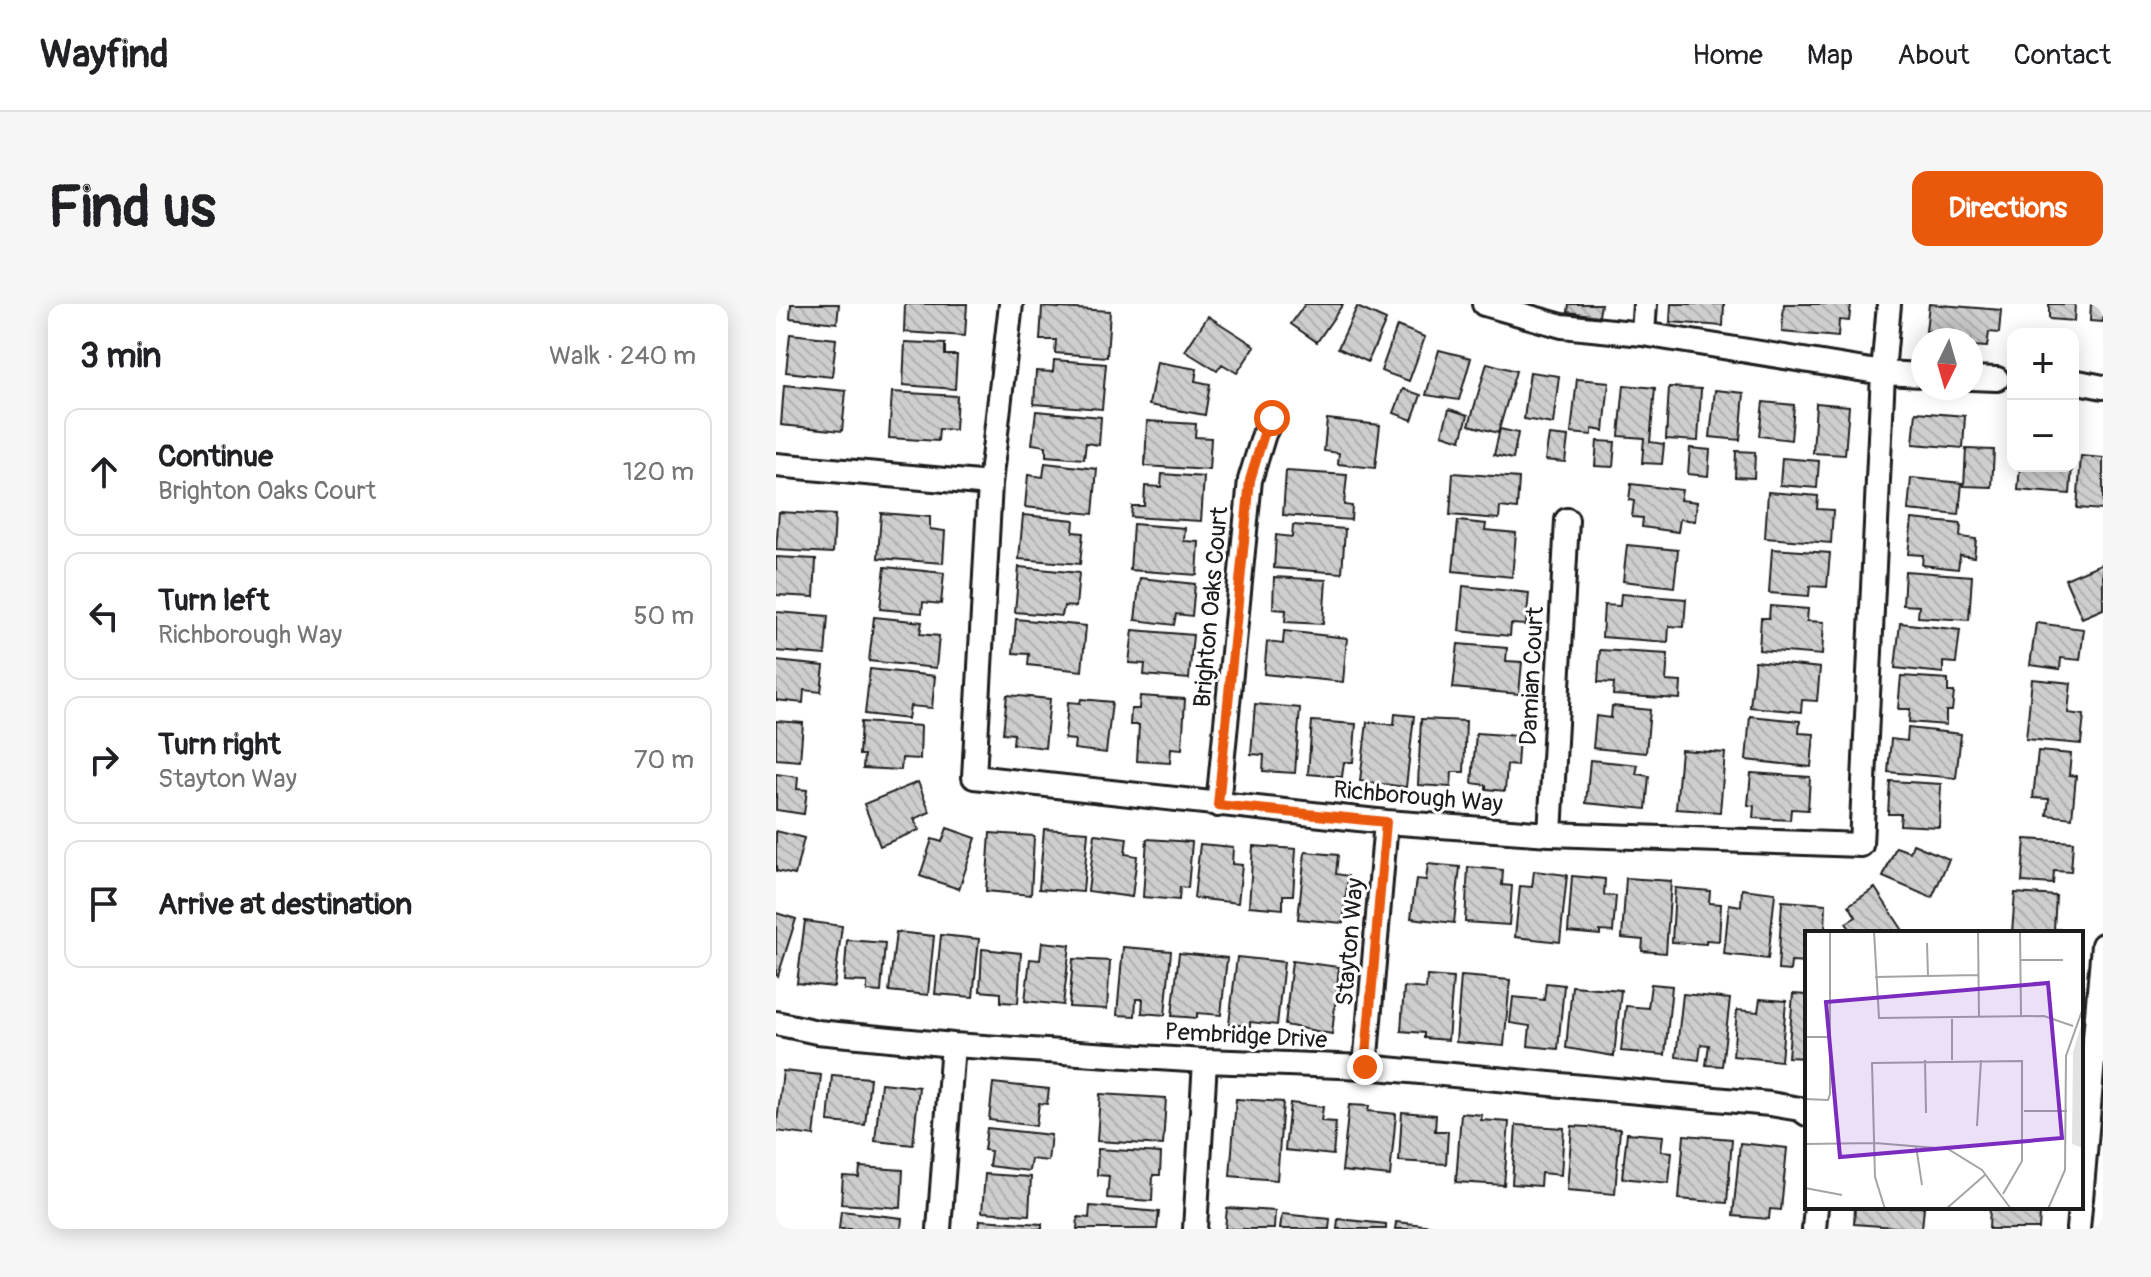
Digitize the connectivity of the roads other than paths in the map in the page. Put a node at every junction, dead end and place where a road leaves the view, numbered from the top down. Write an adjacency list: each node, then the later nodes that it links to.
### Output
1 (1011, 304): 14 (street, Richborough Way)
2 (1484, 304): 5 (street)
3 (1645, 304): 5 (street)
4 (1889, 304): 6 (street)
5 (1643, 334): 6 (street)
6 (1883, 373): 7 (street); 18 (street, Richborough Way)
7 (1911, 374)
8 (1983, 378): 9 (street)
9 (1997, 379)
10 (2079, 382): 11 (street)
11 (2103, 387)
12 (1272, 418): 16 (street, Brighton Oaks Court)
13 (776, 465): 14 (street)
14 (990, 484): 16 (street, Richborough Way)
15 (1567, 520): 18 (street, Damian Court)
16 (1218, 805): 17 (street, Richborough Way)
17 (1386, 822): 18 (street, Richborough Way); 24 (street, Stayton Way)
18 (1550, 834)
19 (2103, 945): 21 (street)
20 (776, 1023): 22 (street, Pembridge Drive)
21 (2100, 1024): 26 (street)
22 (953, 1045): 23 (street, Pembridge Drive); 29 (street)
23 (1205, 1061): 24 (street, Pembridge Drive); 30 (street)
24 (1365, 1067): 25 (street, Pembridge Drive)
25 (1805, 1113)
26 (2083, 1181)
27 (1816, 1209): 31 (street)
28 (2080, 1209): 32 (street)
29 (939, 1229)
30 (1195, 1229)
31 (1814, 1229)
32 (2078, 1229)

